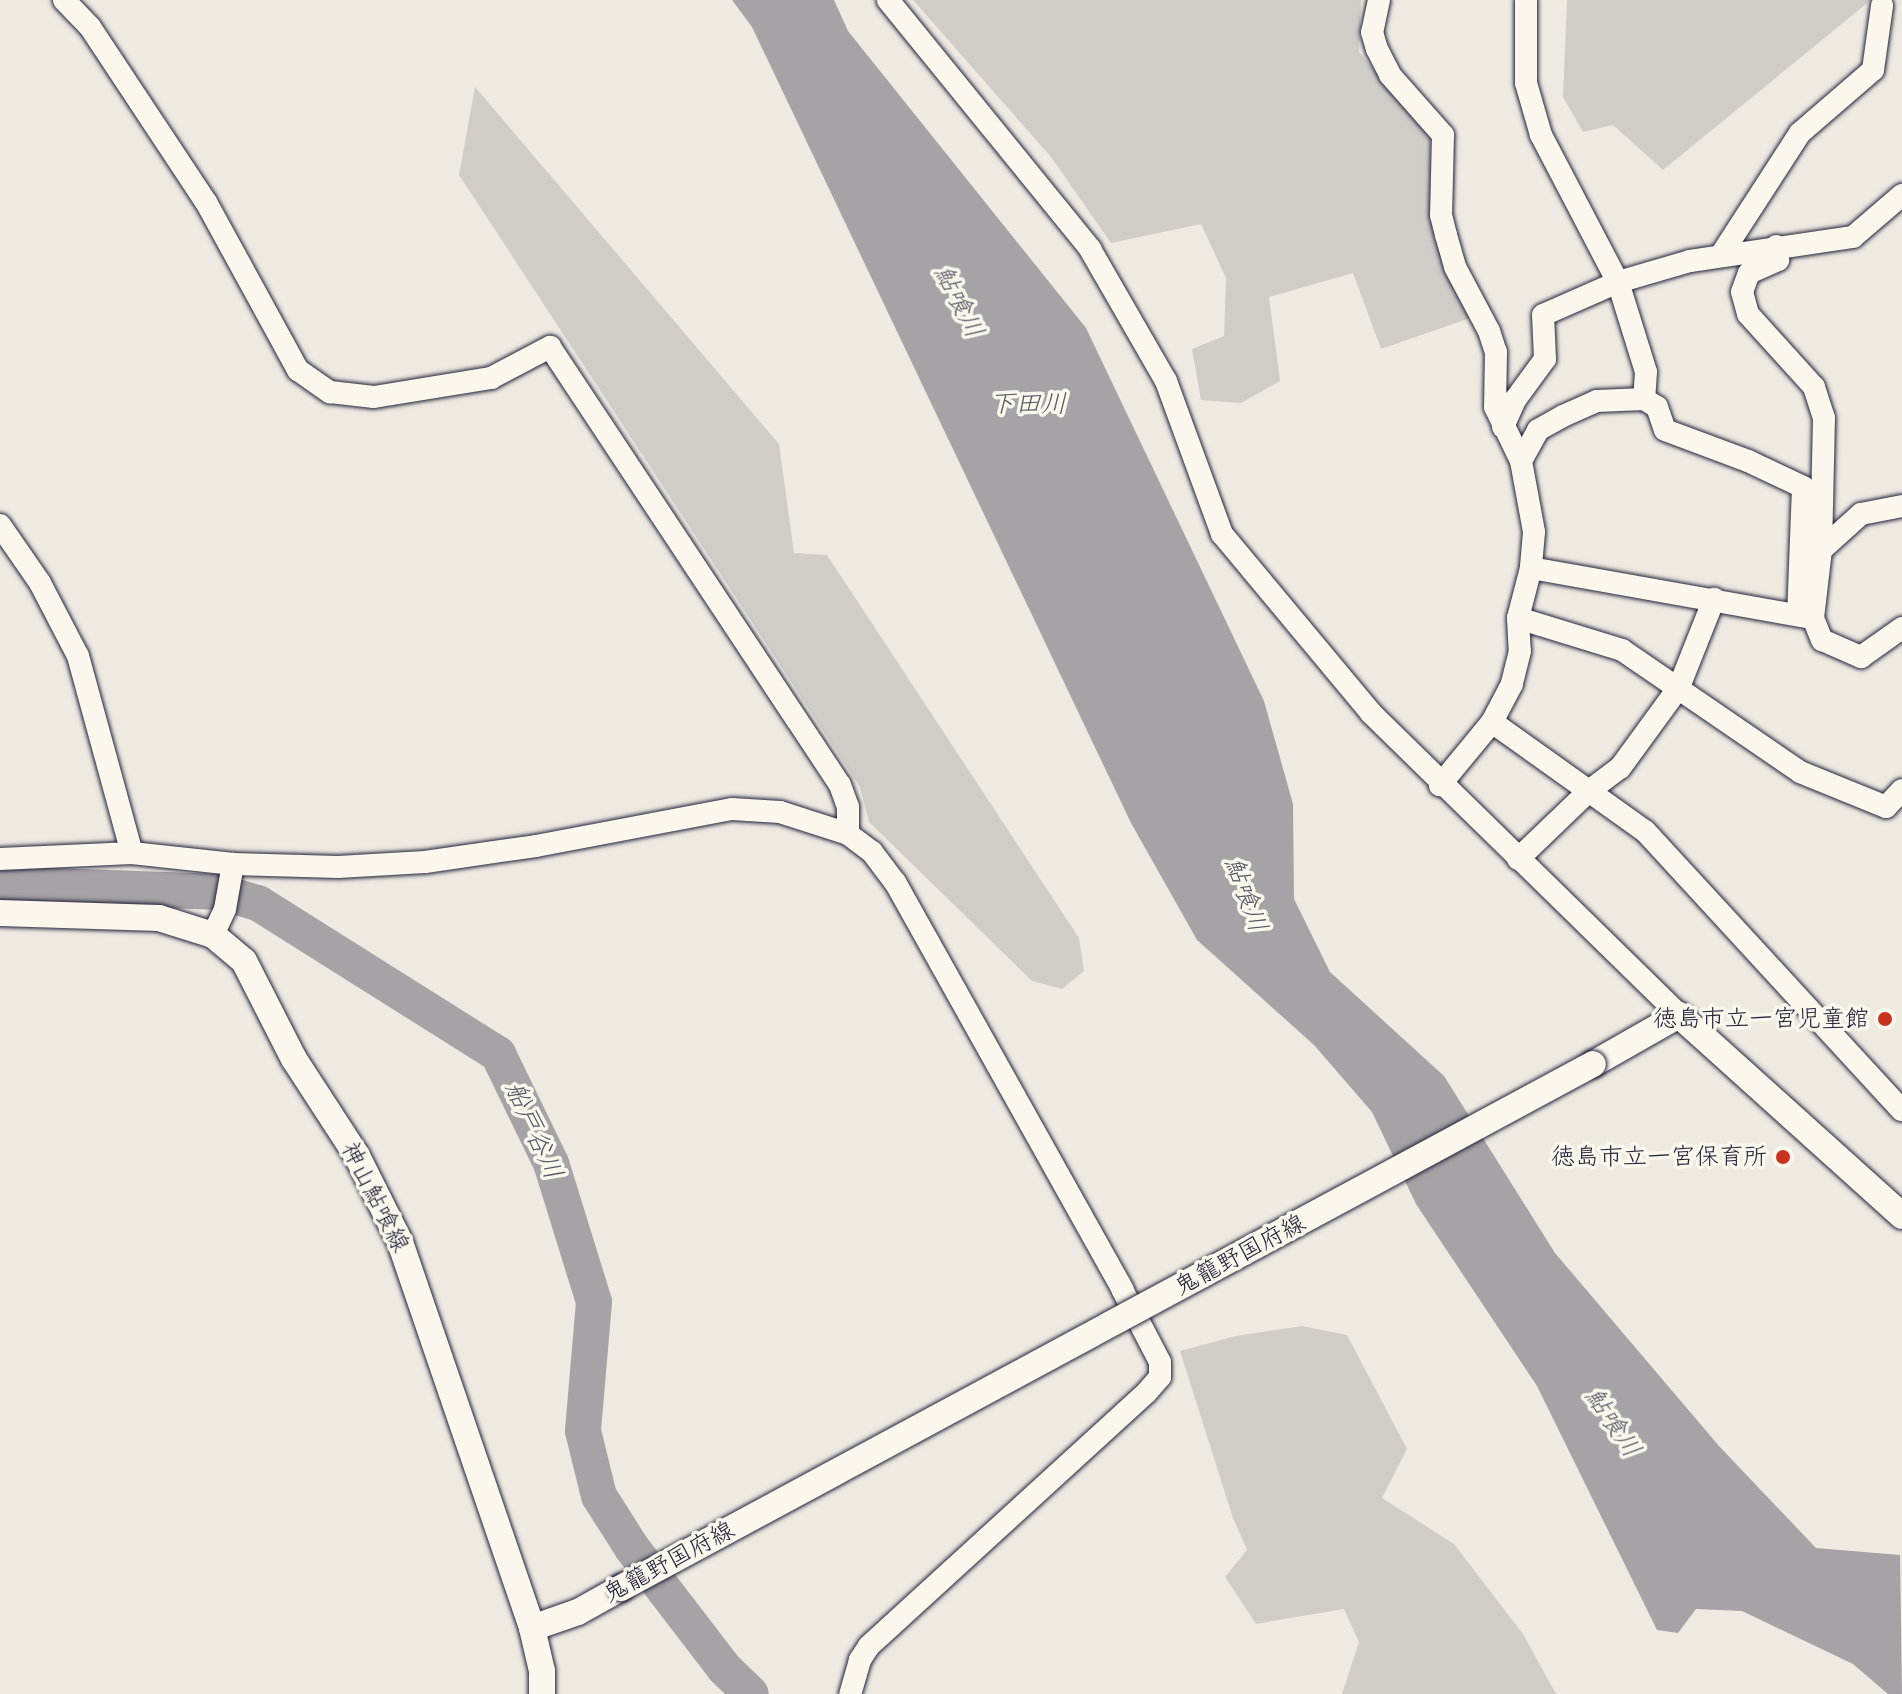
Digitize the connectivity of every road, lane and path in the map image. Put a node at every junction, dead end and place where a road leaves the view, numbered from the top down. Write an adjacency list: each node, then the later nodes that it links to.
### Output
1 (64, 0): 26 (street)
2 (888, 0): 23 (street)
3 (1379, 0): 11 (street)
4 (1526, 0): 9 (street)
5 (1882, 6): 8 (street)
6 (1902, 195): 7 (street)
7 (1776, 246): 8 (street); 15 (street)
8 (1721, 255): 9 (street)
9 (1618, 282): 10 (street); 11 (street)
10 (1644, 399): 12 (street); 18 (street)
11 (1503, 427): 12 (street)
12 (1521, 461): 16 (street)
13 (1902, 506): 15 (street)
14 (0, 525): 27 (street)
15 (1821, 550): 18 (street)
16 (1531, 568): 17 (street); 19 (street)
17 (1714, 599): 18 (street); 21 (street)
18 (1806, 616): 20 (street)
19 (1518, 618): 21 (street); 22 (street)
20 (1902, 628)
21 (1679, 687): 24 (street); 25 (street)
22 (1492, 722): 23 (street); 25 (street)
23 (1440, 785): 29 (street)
24 (1902, 790)
25 (1589, 791): 29 (street); 34 (street)
26 (848, 834): 30 (street); 38 (street)
27 (132, 853): 28 (street); 30 (street)
28 (0, 859)
29 (1518, 859): 33 (street)
30 (232, 873): 32 (street)
31 (0, 913): 32 (main road, 神山鮎喰線)
32 (213, 935): 36 (main road, 神山鮎喰線)
33 (1679, 1015): 35 (main road); 36 (main road, 鬼籠野国府線, bridge)
34 (1902, 1110)
35 (1902, 1216)
36 (532, 1628): 37 (main road, 神山鮎喰線)
37 (542, 1694)
38 (850, 1694)

